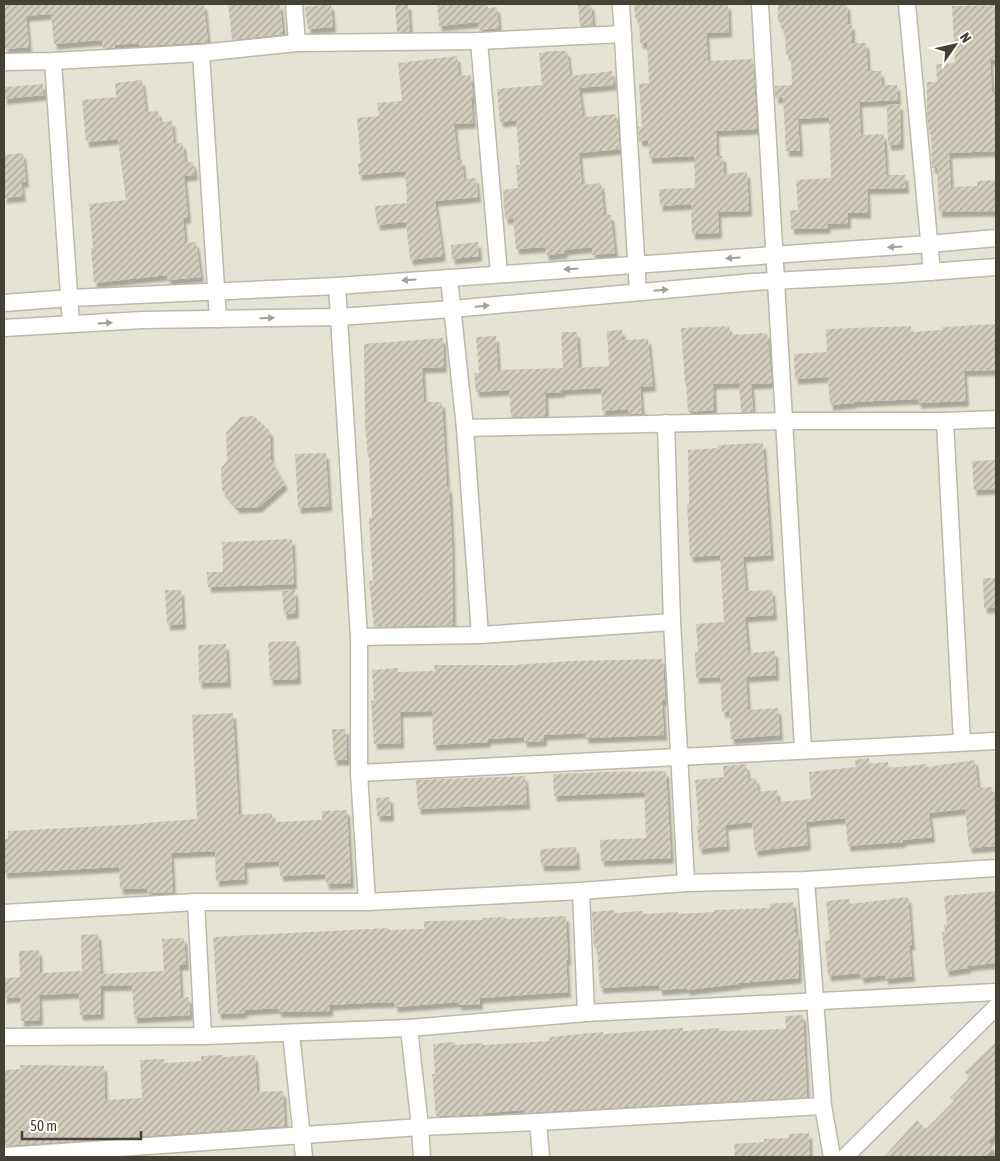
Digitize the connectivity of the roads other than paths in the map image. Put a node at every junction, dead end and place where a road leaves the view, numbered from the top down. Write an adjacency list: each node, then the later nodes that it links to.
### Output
1 (294, 4): 7 (street)
2 (622, 4): 5 (street)
3 (760, 4): 13 (street)
4 (907, 4): 12 (street)
5 (623, 34): 6 (street); 14 (street)
6 (479, 41): 7 (street); 17 (street)
7 (297, 43): 8 (street)
8 (201, 53): 9 (street); 21 (street)
9 (53, 61): 10 (street); 23 (street)
10 (4, 62)
11 (996, 238): 12 (street)
12 (929, 244): 13 (street, one-way to 13); 16 (street)
13 (774, 255): 14 (street, one-way to 14); 19 (street)
14 (637, 264): 17 (street, one-way to 17); 22 (street)
15 (996, 267): 16 (street)
16 (932, 272): 19 (street)
17 (498, 274): 18 (street)
18 (449, 278): 20 (street, one-way to 20); 25 (street)
19 (776, 280): 22 (street, one-way to 19); 32 (street)
20 (337, 286): 21 (street); 26 (street)
21 (217, 292): 23 (street); 27 (street)
22 (638, 292): 25 (street, one-way to 22)
23 (70, 298): 24 (street); 28 (street)
24 (4, 303)
25 (452, 309): 26 (street); 34 (street)
26 (339, 317): 27 (street, one-way to 26); 37 (street)
27 (218, 319): 28 (street, one-way to 27)
28 (71, 324): 29 (street)
29 (4, 328)
30 (996, 419): 31 (street)
31 (945, 420): 32 (street); 39 (street)
32 (784, 421): 33 (street); 40 (street)
33 (666, 423): 34 (street); 35 (street)
34 (464, 428): 36 (street)
35 (672, 622): 36 (street); 41 (street)
36 (480, 635): 37 (street)
37 (360, 637): 42 (street)
38 (996, 741): 39 (street)
39 (962, 742): 40 (street)
40 (804, 750): 41 (street)
41 (680, 757): 42 (street); 45 (street)
42 (359, 773): 48 (street)
43 (996, 868): 44 (street)
44 (806, 880): 45 (street); 51 (street)
45 (686, 883): 46 (street)
46 (581, 891): 48 (street); 53 (street)
47 (196, 902): 48 (street); 49 (street); 56 (street)
48 (366, 902)
49 (4, 913)
50 (996, 992): 51 (street)
51 (814, 1001): 53 (street); 58 (street)
52 (996, 1007): 67 (street)
53 (586, 1013): 54 (street)
54 (409, 1028): 55 (street); 60 (street)
55 (291, 1032): 56 (street); 61 (street)
56 (203, 1036): 57 (street)
57 (4, 1037)
58 (824, 1106): 59 (street); 66 (street)
59 (538, 1122): 60 (street); 65 (street)
60 (420, 1127): 61 (street); 64 (street)
61 (303, 1136): 62 (street); 63 (street)
62 (4, 1156)
63 (304, 1157)
64 (422, 1157)
65 (540, 1157)
66 (832, 1157)
67 (844, 1157)

